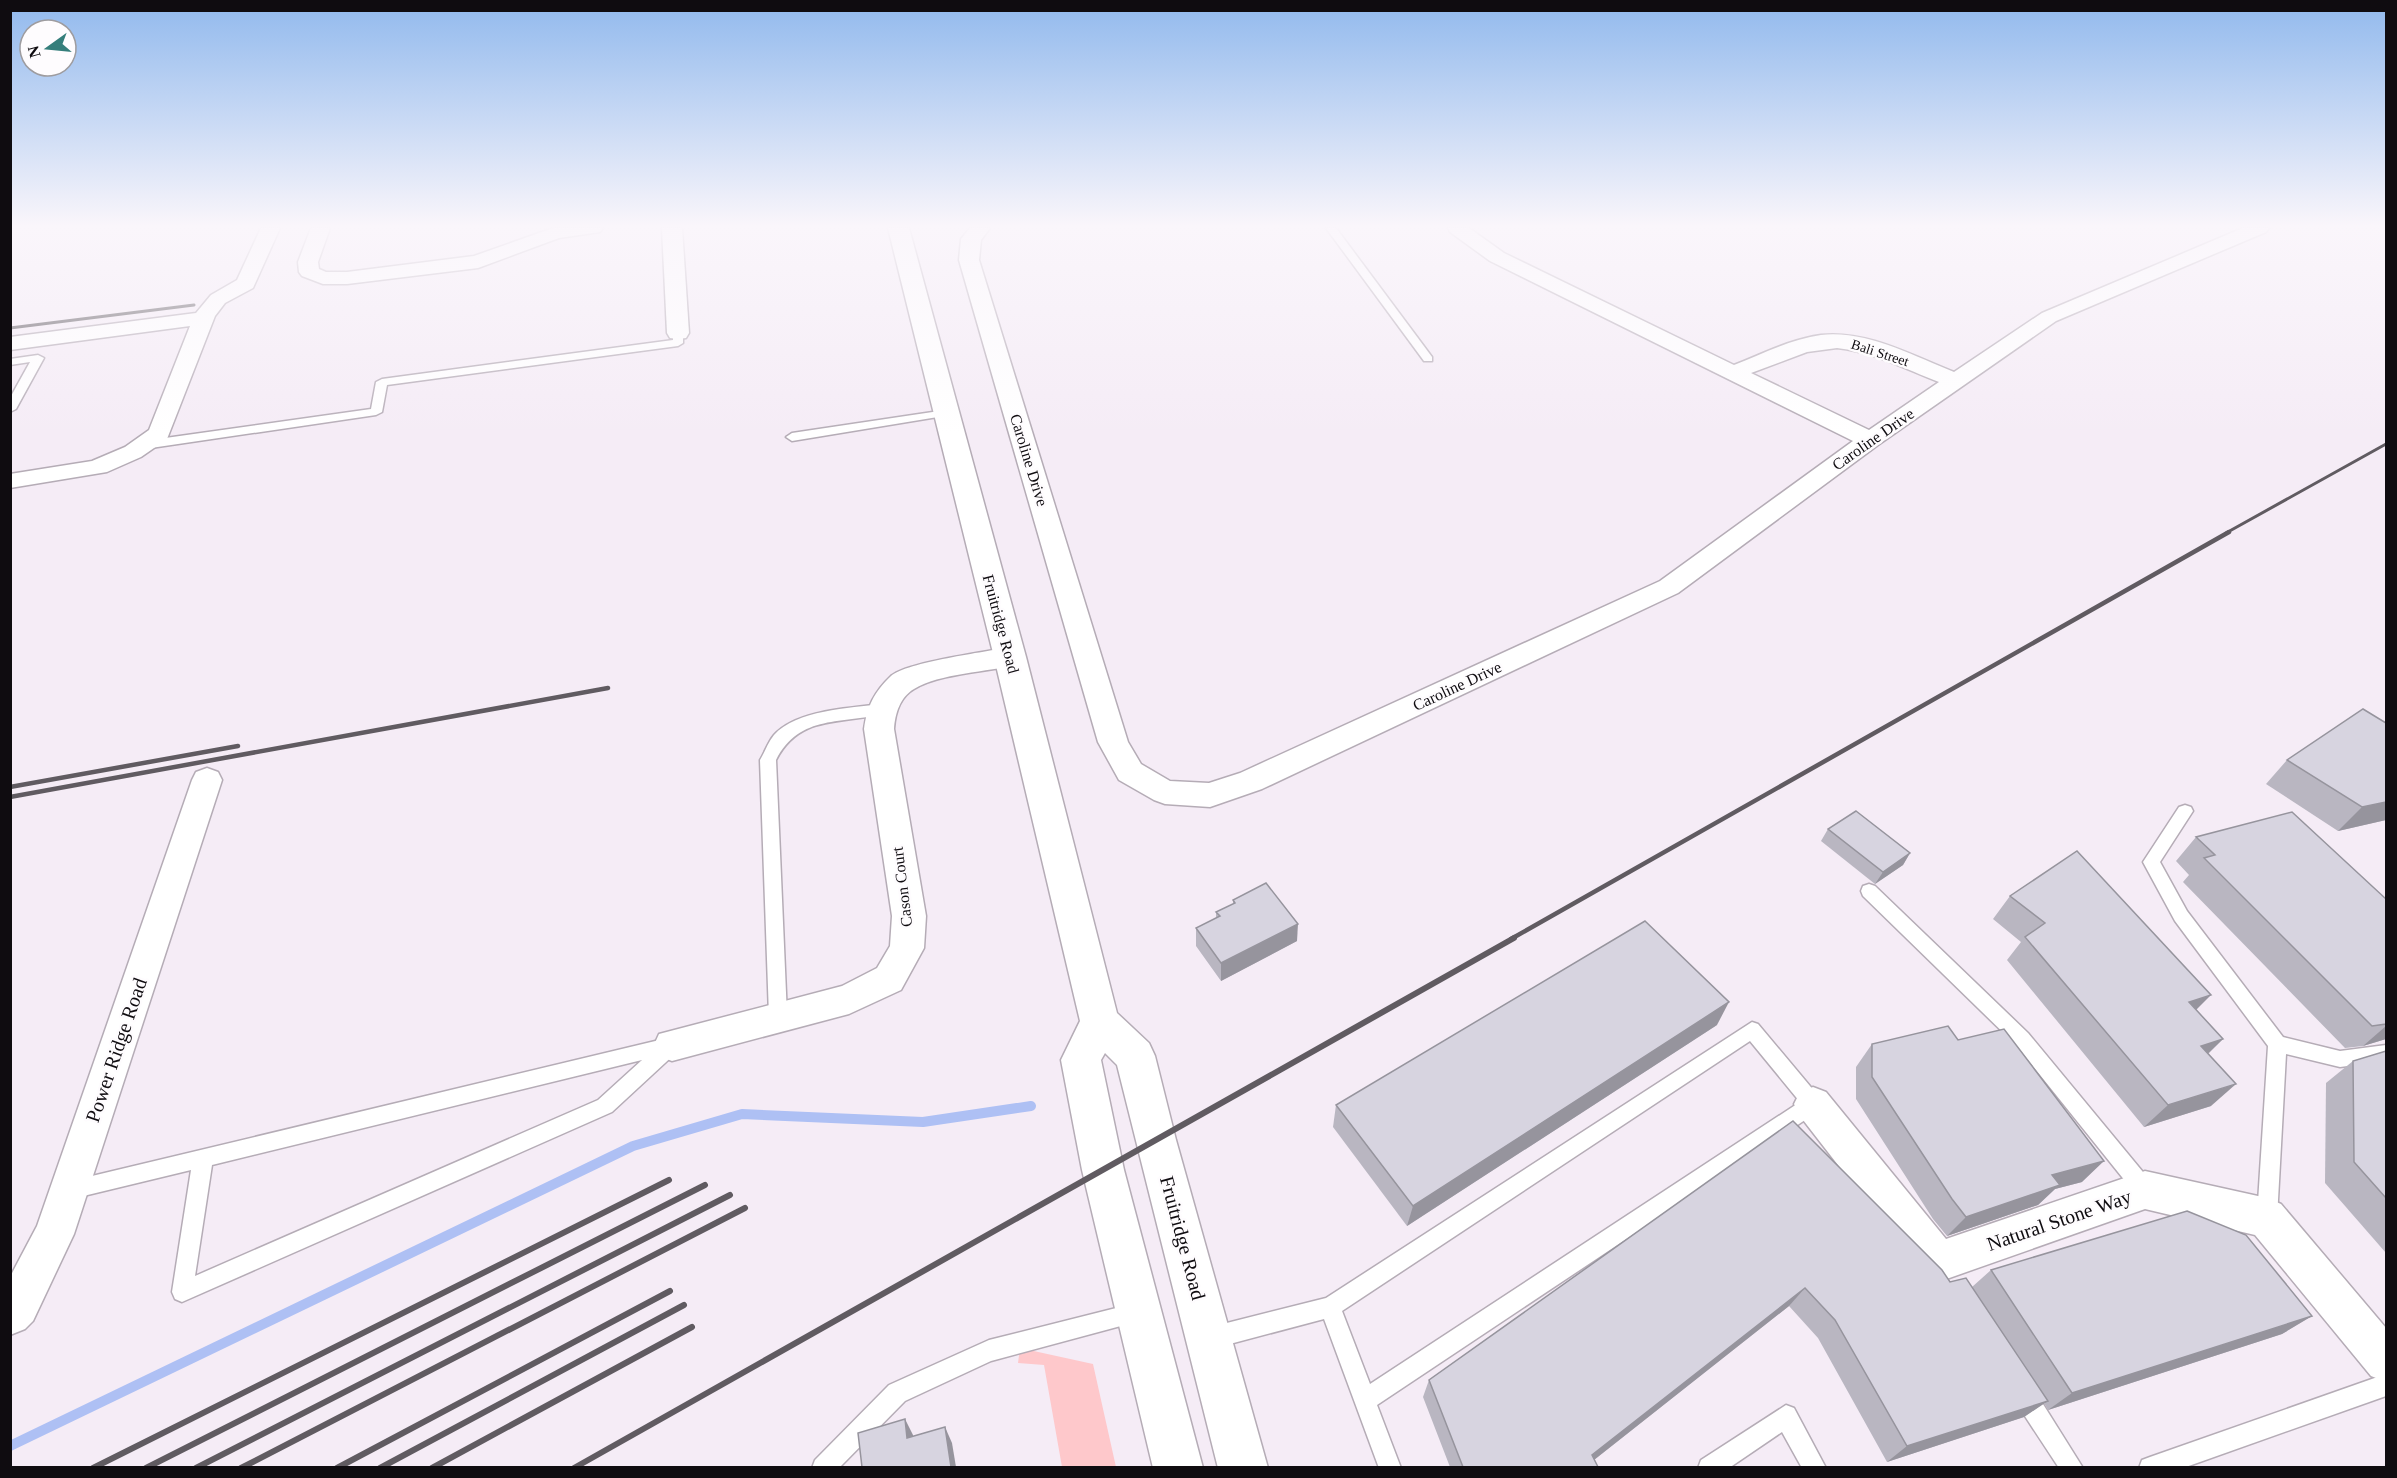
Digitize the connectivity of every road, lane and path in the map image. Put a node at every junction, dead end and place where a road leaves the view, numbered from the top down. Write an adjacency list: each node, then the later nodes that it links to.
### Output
1 (222, 297): 8 (street)
2 (676, 297): 9 (street)
3 (916, 297): 18 (main road, Fruitridge Road)
4 (980, 297): 20 (street, Caroline Drive)
5 (1382, 297): 11 (lane)
6 (1579, 297): 13 (street)
7 (2096, 297): 14 (street, Caroline Drive)
8 (204, 318): 10 (street); 21 (street)
9 (678, 333): 21 (lane)
10 (10, 344)
11 (1428, 359)
12 (10, 362): 15 (lane)
13 (1734, 372): 14 (street, Bali Street); 20 (street)
14 (1956, 381): 20 (street, Caroline Drive)
15 (23, 386): 16 (lane); 17 (lane)
16 (10, 387)
17 (10, 409)
18 (946, 412): 19 (lane); 23 (main road, Fruitridge Road)
19 (792, 437)
20 (1870, 440)
21 (144, 445): 22 (street)
22 (10, 481)
23 (1010, 657): 24 (street); 29 (main road, Fruitridge Road)
24 (881, 709): 28 (lane); 28 (street, Cason Court)
25 (207, 780): 36 (street, Power Ridge Road)
26 (2185, 811): 30 (lane)
27 (1869, 891): 35 (lane)
28 (778, 1016): 31 (street, Cason Court)
29 (1100, 1022): 39 (main road); 41 (main road, Fruitridge Road)
30 (2277, 1044): 32 (lane); 37 (lane)
31 (672, 1045): 34 (lane); 34 (lane)
32 (2386, 1053)
33 (1813, 1104): 35 (street, Natural Stone Way); 38 (lane); 45 (lane)
34 (203, 1158): 36 (lane)
35 (2145, 1190): 37 (street, Natural Stone Way)
36 (69, 1191): 40 (street, Power Ridge Road)
37 (2267, 1218): 42 (street)
38 (1330, 1307): 41 (lane); 45 (lane)
39 (1139, 1312): 47 (lane); 48 (main road)
40 (10, 1314)
41 (1209, 1338): 49 (main road, Fruitridge Road)
42 (2386, 1361)
43 (2014, 1380): 52 (lane)
44 (2386, 1385): 53 (lane)
45 (1365, 1400): 46 (lane)
46 (1386, 1466)
47 (823, 1467)
48 (1178, 1467)
49 (1243, 1467)
50 (1709, 1467): 51 (lane)
51 (1815, 1467)
52 (2072, 1467)
53 (2150, 1467)

